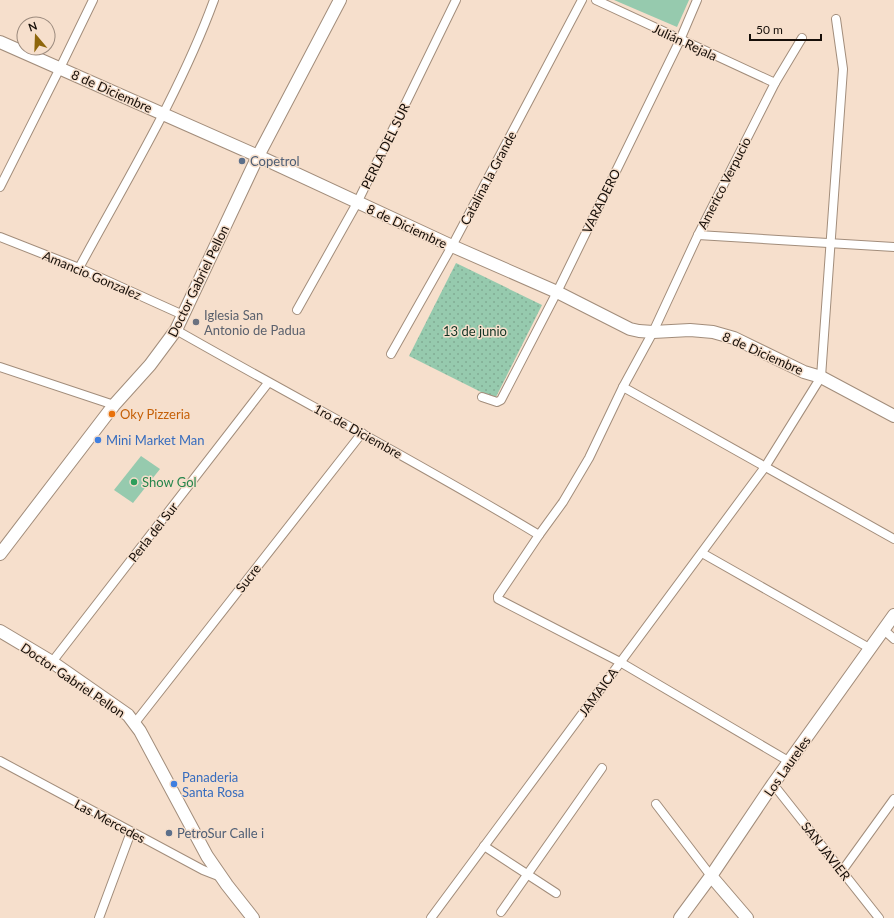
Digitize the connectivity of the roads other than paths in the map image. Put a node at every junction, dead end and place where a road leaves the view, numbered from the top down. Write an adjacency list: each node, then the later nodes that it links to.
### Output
1 (93, 0): 12 (street)
2 (214, 0): 14 (street)
3 (340, 0): 15 (street, Doctor Gabriel Pellon)
4 (456, 0): 17 (street, PERLA DEL SUR)
5 (582, 0): 21 (street, Catalina la Grande)
6 (596, 0): 10 (street, Julián Rejala)
7 (697, 0): 10 (street, VARADERO)
8 (836, 19): 20 (street)
9 (802, 38): 13 (street, Americo Verpucio)
10 (680, 40): 13 (street, Julián Rejala); 24 (street, VARADERO)
11 (0, 42): 12 (street, 8 de Diciembre)
12 (60, 68): 14 (street, 8 de Diciembre); 16 (street)
13 (774, 83): 18 (street, Americo Verpucio)
14 (163, 114): 15 (street, 8 de Diciembre); 23 (street)
15 (258, 156): 17 (street, 8 de Diciembre); 26 (street, Doctor Gabriel Pellon)
16 (0, 187)
17 (357, 202): 21 (street, 8 de Diciembre); 25 (street, PERLA DEL SUR)
18 (698, 234): 20 (street); 28 (street, Americo Verpucio)
19 (0, 237): 23 (street, Amancio Gonzalez)
20 (831, 243): 22 (street); 31 (street)
21 (452, 246): 24 (street, 8 de Diciembre); 29 (street, Catalina la Grande)
22 (894, 247)
23 (79, 268): 26 (street, Amancio Gonzalez)
24 (556, 292): 28 (street, 8 de Diciembre); 34 (street, VARADERO)
25 (297, 310)
26 (183, 315): 27 (street, Doctor Gabriel Pellon)
27 (176, 330): 32 (street, 1ro de Diciembre); 35 (street, Doctor Gabriel Pellon)
28 (653, 332): 31 (street, 8 de Diciembre); 33 (street, Americo Verpucio)
29 (391, 354)
30 (0, 367): 35 (street)
31 (821, 377): 36 (street, 8 de Diciembre); 38 (street, JAMAICA)
32 (268, 383): 37 (street, 1ro de Diciembre); 48 (street, Perla del Sur)
33 (623, 387): 38 (street); 39 (street, Americo Verpucio)
34 (482, 397)
35 (114, 405): 42 (street, Doctor Gabriel Pellon)
36 (894, 416)
37 (362, 433): 39 (street, 1ro de Diciembre); 50 (street, Sucre)
38 (765, 467): 40 (street); 41 (street, JAMAICA)
39 (539, 535): 49 (street, Americo Verpucio)
40 (894, 539)
41 (702, 553): 47 (street); 49 (street, JAMAICA)
42 (0, 554)
43 (894, 615): 44 (street, Los Laureles)
44 (884, 630): 46 (street); 47 (street, Los Laureles)
45 (0, 631): 48 (street, Doctor Gabriel Pellon)
46 (894, 639)
47 (871, 649): 52 (street, Los Laureles)
48 (52, 662): 50 (street, Doctor Gabriel Pellon)
49 (620, 662): 52 (street); 58 (street, JAMAICA)
50 (134, 724): 62 (street, Doctor Gabriel Pellon)
51 (0, 761): 57 (street, Las Mercedes)
52 (790, 762): 54 (street, Los Laureles)
53 (602, 768): 60 (street)
54 (774, 784): 59 (street, SAN JAVIER); 61 (street, Los Laureles)
55 (894, 799): 59 (street)
56 (656, 804): 61 (street)
57 (131, 832): 62 (street, Las Mercedes); 65 (street)
58 (484, 846): 60 (street); 67 (street, JAMAICA)
59 (842, 871): 70 (street, SAN JAVIER)
60 (528, 874): 63 (street); 64 (street)
61 (711, 876): 68 (street, Los Laureles); 69 (street)
62 (222, 877): 66 (street, Doctor Gabriel Pellon)
63 (556, 893)
64 (501, 912)
65 (99, 918)
66 (253, 918)
67 (431, 918)
68 (680, 918)
69 (747, 918)
70 (879, 918)

